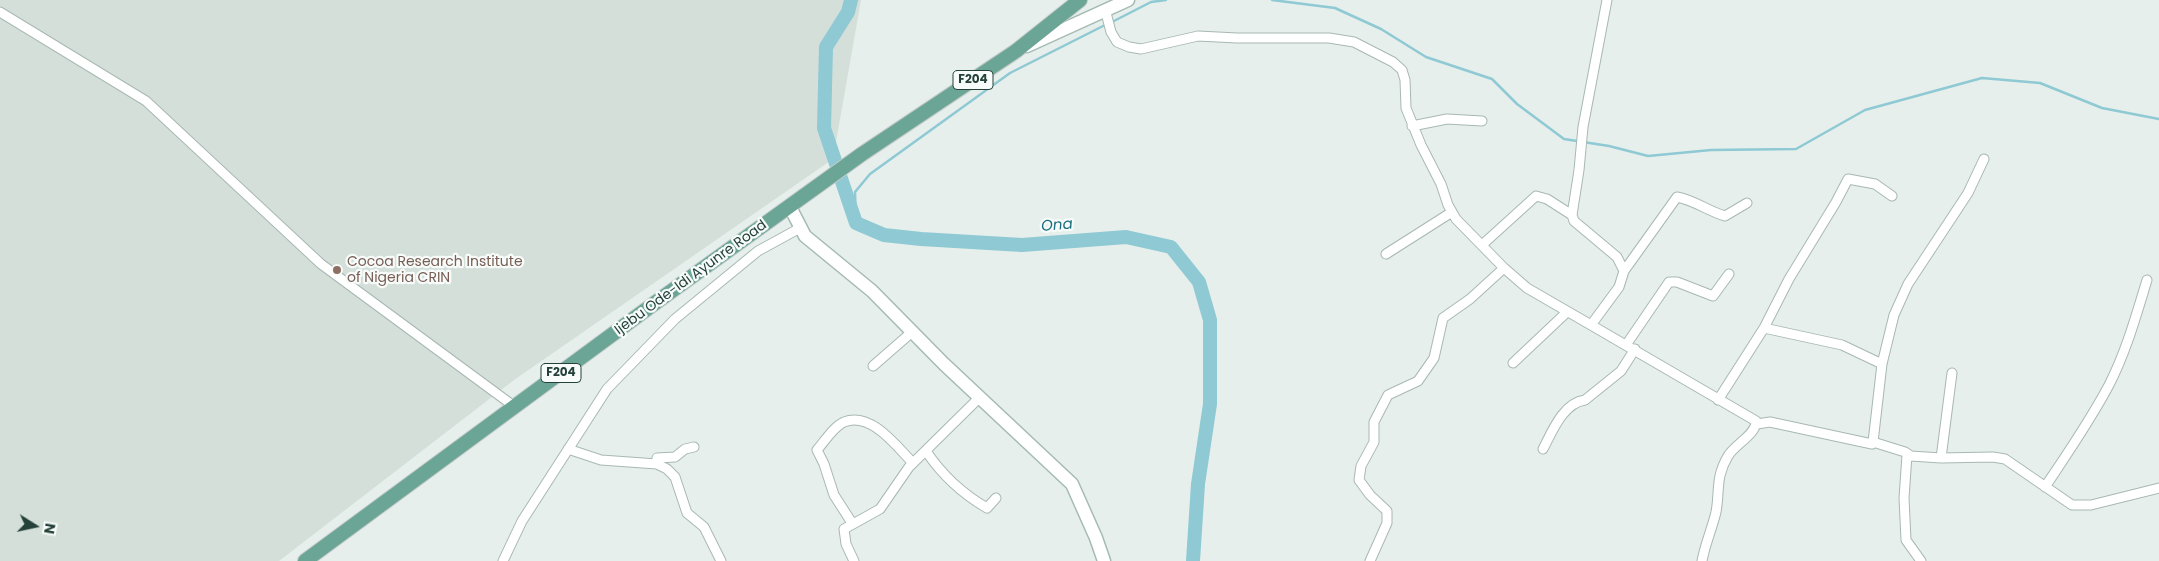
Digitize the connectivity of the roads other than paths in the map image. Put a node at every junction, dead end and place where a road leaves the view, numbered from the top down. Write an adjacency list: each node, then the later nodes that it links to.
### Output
1 (1080, 0): 6 (main road, Ijebu Ode-Idi Ayunre Road / F204)
2 (1128, 0): 5 (street)
3 (1607, 0): 14 (street)
4 (0, 12): 33 (street)
5 (1106, 15): 6 (street); 8 (street)
6 (1016, 51): 12 (main road, Ijebu Ode-Idi Ayunre Road / F204)
7 (1482, 121): 8 (street)
8 (1412, 126): 13 (street)
9 (1984, 158): 28 (street)
10 (1892, 196): 24 (street)
11 (1746, 203): 19 (street)
12 (790, 207): 15 (street); 33 (main road, Ijebu Ode-Idi Ayunre Road / F204)
13 (1452, 212): 16 (street); 17 (street)
14 (1572, 215): 16 (street); 19 (street)
15 (800, 228): 25 (street); 37 (street)
16 (1482, 245): 18 (street)
17 (1386, 254)
18 (1504, 268): 22 (street); 53 (street)
19 (1624, 271): 23 (street)
20 (1729, 274): 26 (street)
21 (2147, 280): 44 (street)
22 (1568, 312): 23 (street); 27 (street)
23 (1591, 325): 26 (street)
24 (1764, 328): 28 (street); 32 (street)
25 (912, 332): 29 (street); 31 (street)
26 (1631, 347): 32 (street); 38 (street)
27 (1513, 363)
28 (1882, 364): 35 (street)
29 (873, 366)
30 (1952, 373): 41 (street)
31 (979, 398): 39 (street); 52 (street)
32 (1718, 400): 34 (street)
33 (515, 407): 48 (main road, Ijebu Ode-Idi Ayunre Road / F204)
34 (1756, 424): 35 (street); 54 (street)
35 (1873, 442): 40 (street)
36 (694, 447): 43 (street)
37 (568, 449): 43 (street); 49 (street)
38 (1543, 449)
39 (926, 450): 42 (street); 46 (street)
40 (1907, 455): 41 (street); 55 (street)
41 (1941, 458): 44 (street)
42 (913, 463): 47 (street); 47 (street)
43 (657, 464): 50 (street)
44 (2045, 487): 45 (street)
45 (2159, 488)
46 (996, 498)
47 (852, 523): 51 (street)
48 (305, 561)
49 (502, 561)
50 (721, 561)
51 (854, 561)
52 (1104, 561)
53 (1370, 561)
54 (1702, 561)
55 (1920, 561)

